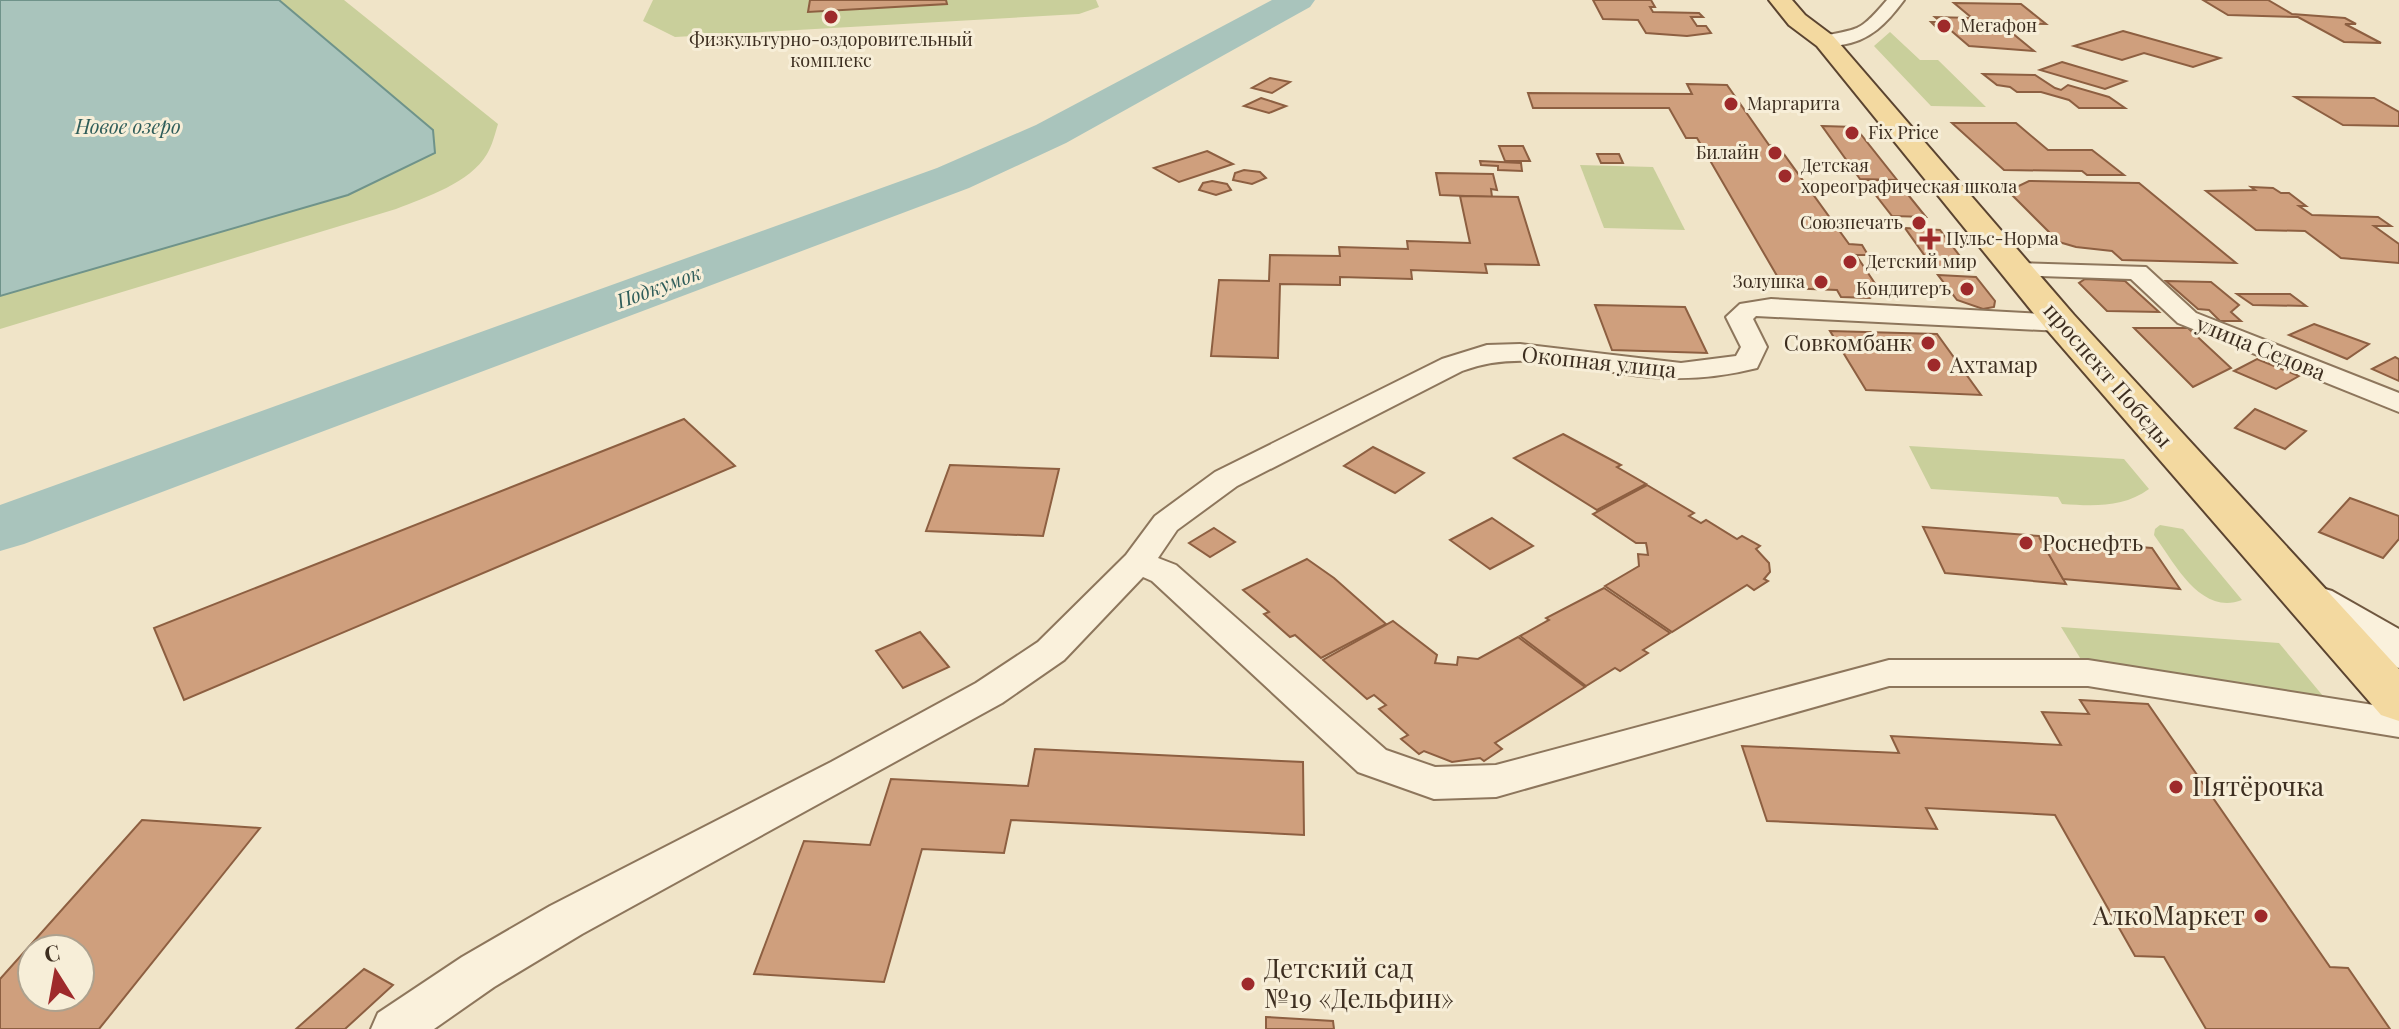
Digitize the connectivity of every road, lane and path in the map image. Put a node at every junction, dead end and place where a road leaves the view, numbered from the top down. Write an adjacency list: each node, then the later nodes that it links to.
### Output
1 (1780, 0): 4 (main road, проспект Победы)
2 (1805, 0): 4 (main road, проспект Победы)
3 (1896, 0): 4 (street)
4 (1825, 41): 5 (main road, проспект Победы)
5 (2017, 270): 6 (main road, проспект Победы); 7 (street, улица Седова)
6 (2061, 323): 8 (street, Окопная улица); 9 (main road, проспект Победы)
7 (2399, 403)
8 (1138, 563): 12 (street); 13 (street)
9 (2303, 595): 10 (main road); 11 (main road, проспект Победы)
10 (2399, 651)
11 (2399, 702)
12 (2399, 723)
13 (395, 1029)

